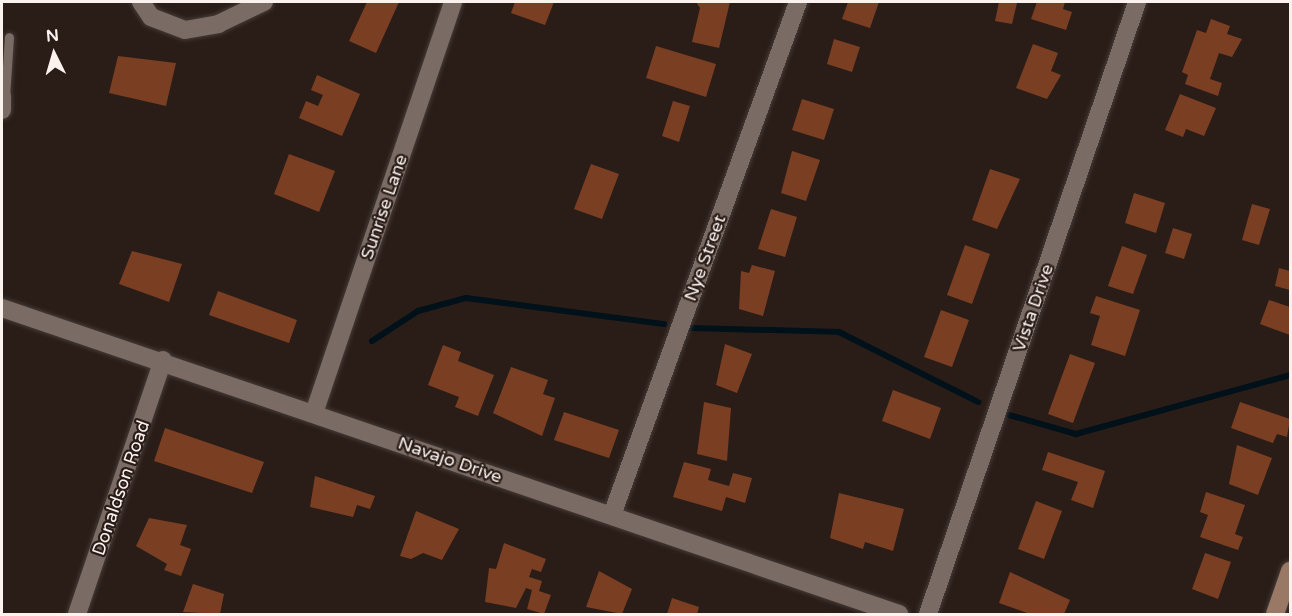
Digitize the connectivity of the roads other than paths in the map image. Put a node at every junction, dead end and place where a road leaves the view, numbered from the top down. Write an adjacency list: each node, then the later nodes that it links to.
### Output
1 (141, 2): 2 (street)
2 (264, 2)
3 (453, 2): 10 (street, Sunrise Lane)
4 (798, 2): 11 (street, Nye Street)
5 (1137, 2): 16 (street, Vista Drive)
6 (9, 37): 7 (lane)
7 (3, 101)
8 (2, 308): 9 (street, Navajo Drive)
9 (163, 360): 10 (street, Navajo Drive); 14 (street, Donaldson Road)
10 (314, 413): 11 (street, Navajo Drive)
11 (612, 515): 13 (street, Navajo Drive)
12 (1290, 571): 17 (main road)
13 (861, 608): 15 (street, Navajo Drive)
14 (77, 615)
15 (899, 615)
16 (928, 615)
17 (1275, 615)

